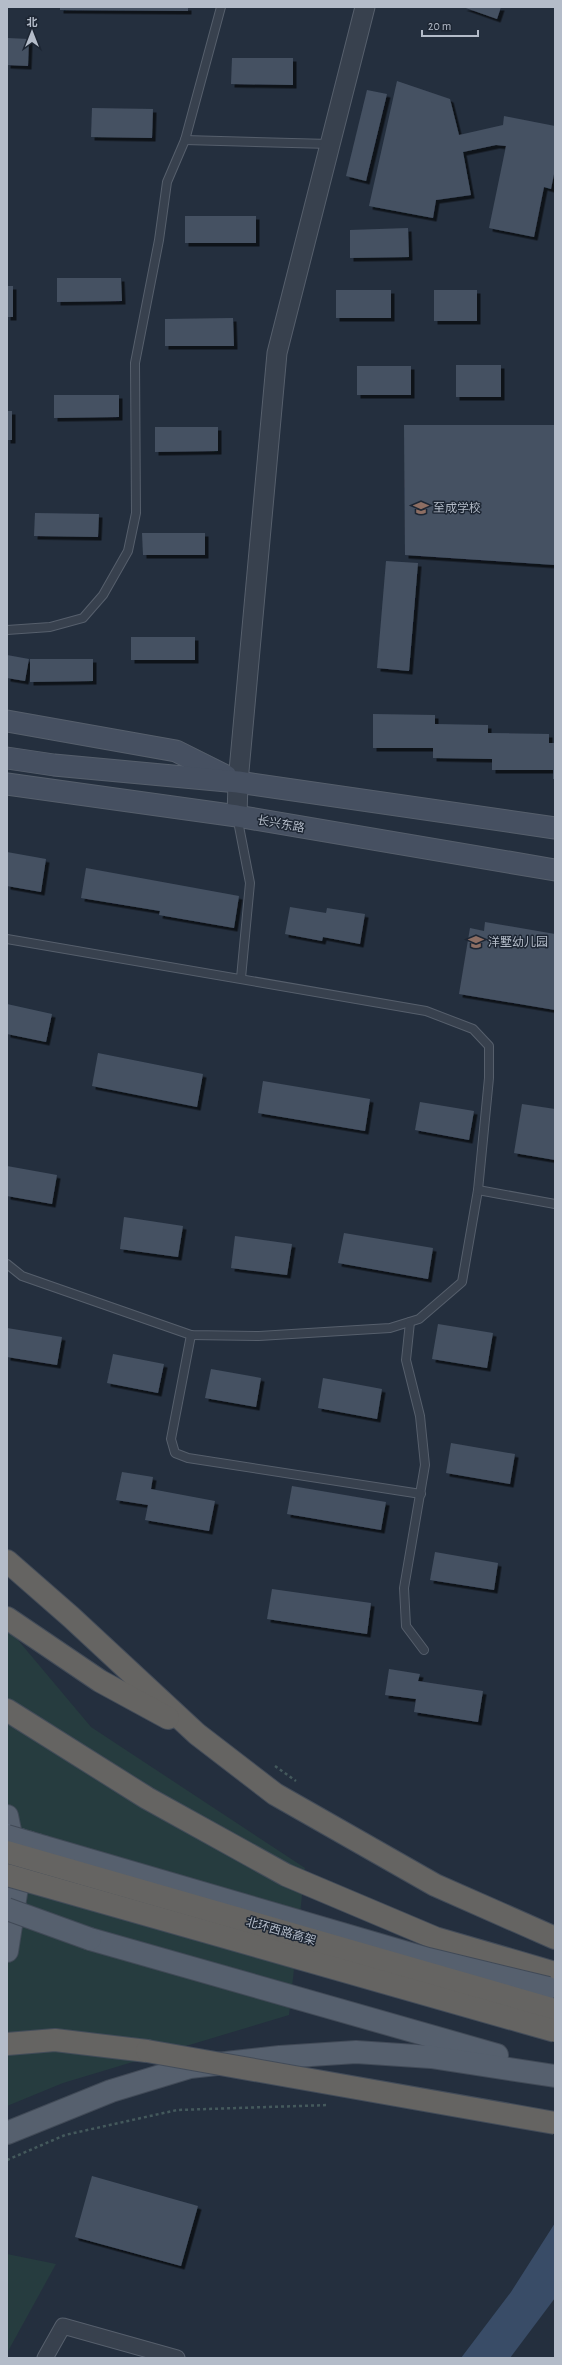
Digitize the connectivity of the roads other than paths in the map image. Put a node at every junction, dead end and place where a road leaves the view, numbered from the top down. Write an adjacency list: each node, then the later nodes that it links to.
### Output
1 (221, 7): 3 (lane)
2 (365, 7): 4 (street)
3 (185, 140): 4 (lane); 5 (lane)
4 (330, 144): 8 (street)
5 (7, 630)
6 (7, 721): 8 (main road)
7 (7, 758): 8 (main road)
8 (238, 782): 10 (street); 11 (main road)
9 (7, 784): 10 (main road, 长兴东路)
10 (237, 816): 12 (main road, 长兴东路); 14 (lane)
11 (555, 828)
12 (555, 870)
13 (7, 939): 14 (lane)
14 (240, 978): 15 (lane)
15 (478, 1190): 16 (lane); 18 (lane)
16 (555, 1204)
17 (7, 1264): 19 (lane)
18 (410, 1322): 19 (lane); 20 (lane)
19 (191, 1335): 20 (lane)
20 (421, 1494): 23 (lane)
21 (7, 1561): 25 (highway)
22 (7, 1618): 25 (highway)
23 (424, 1650)
24 (7, 1710): 33 (highway)
25 (197, 1734): 31 (highway)
26 (7, 1816): 32 (main road)
27 (7, 1836): 34 (main road, bridge)
28 (7, 1852): 35 (highway, 北环西路高架, bridge)
29 (7, 1875): 36 (highway, 北环西路高架, bridge)
30 (7, 1909): 38 (main road, bridge)
31 (555, 1938)
32 (7, 1951)
33 (555, 1973)
34 (555, 1990)
35 (555, 2010)
36 (555, 2031)
37 (7, 2044): 40 (highway, bridge)
38 (555, 2072)
39 (555, 2076): 41 (main road)
40 (555, 2123)
41 (7, 2133)
42 (45, 2358): 43 (street)
43 (177, 2358)

